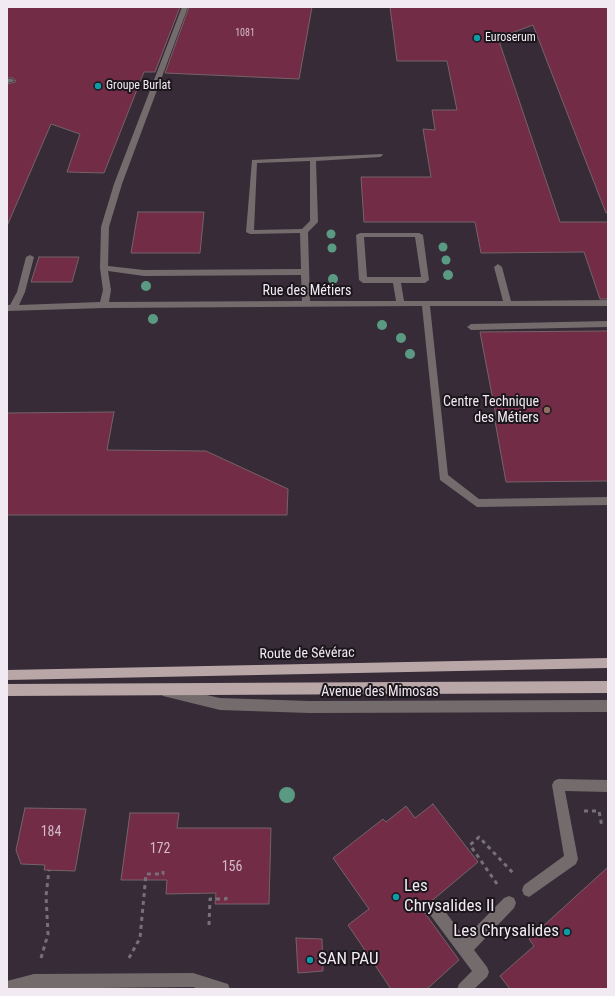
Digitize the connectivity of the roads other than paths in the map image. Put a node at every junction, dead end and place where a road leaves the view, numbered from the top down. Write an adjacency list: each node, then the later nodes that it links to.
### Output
1 (185, 7): 7 (street)
2 (380, 155): 3 (street)
3 (313, 159): 4 (street); 4 (street)
4 (304, 231): 8 (street)
5 (30, 257): 16 (street)
6 (498, 267): 12 (street)
7 (104, 268): 8 (street); 15 (street)
8 (304, 272): 14 (street)
9 (397, 280): 9 (street); 10 (street)
10 (400, 303): 11 (street, Rue des Métiers); 14 (street, Rue des Métiers)
11 (426, 303): 12 (street, Rue des Métiers); 19 (street)
12 (508, 303): 13 (street, Rue des Métiers)
13 (608, 303)
14 (306, 304): 15 (street, Rue des Métiers)
15 (104, 306): 16 (street, Rue des Métiers)
16 (10, 308)
17 (608, 324): 18 (street)
18 (472, 327)
19 (608, 501)
20 (608, 663): 21 (main road, Route de Sévérac)
21 (7, 675)
22 (608, 687): 24 (main road)
23 (7, 690): 24 (main road)
24 (154, 690): 25 (street, Avenue des Mimosas)
25 (608, 706)
26 (608, 786): 27 (street)
27 (529, 890)
28 (509, 904): 30 (street)
29 (436, 911): 30 (street)
30 (465, 949): 34 (street)
31 (33, 985): 32 (street); 33 (street)
32 (7, 988)
33 (223, 989)
34 (464, 989)

